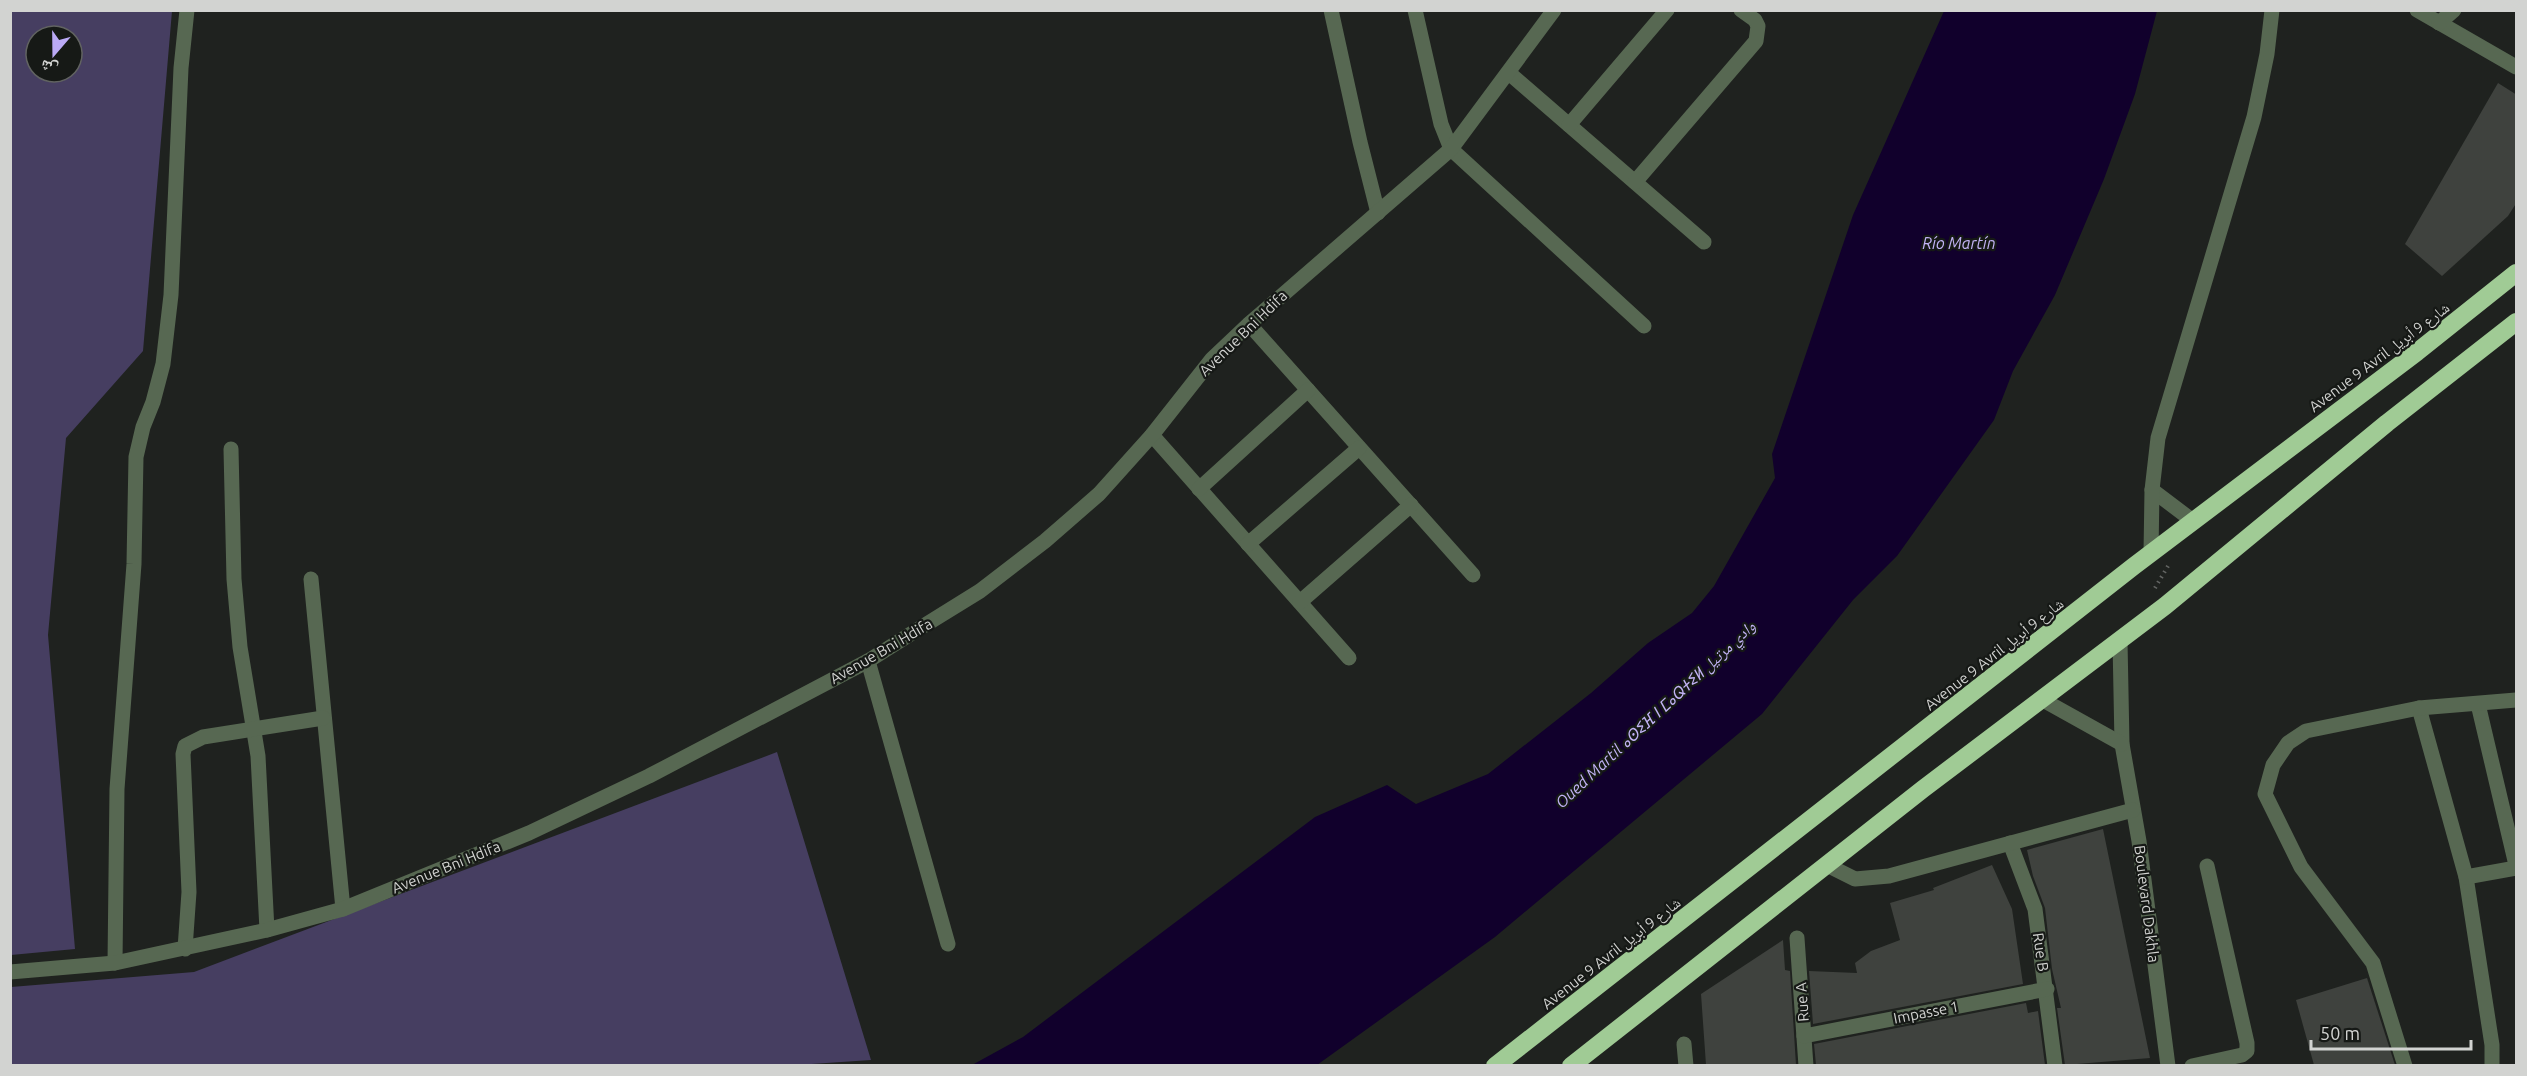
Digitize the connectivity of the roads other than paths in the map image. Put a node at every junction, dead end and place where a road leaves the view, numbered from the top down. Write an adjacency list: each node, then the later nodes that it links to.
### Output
1 (187, 10): 56 (street)
2 (1332, 10): 16 (street)
3 (1415, 10): 14 (street)
4 (1554, 10): 12 (street, Avenue Bni Hdifa)
5 (1667, 10): 13 (street)
6 (1741, 10): 15 (street)
7 (2272, 10): 27 (street)
8 (2417, 10): 10 (street)
9 (2454, 10): 10 (street)
10 (2439, 23): 11 (street)
11 (2517, 67)
12 (1509, 73): 13 (street); 14 (street, Avenue Bni Hdifa)
13 (1569, 125): 15 (street)
14 (1451, 149): 16 (street, Avenue Bni Hdifa); 21 (street)
15 (1635, 182): 17 (street)
16 (1378, 213): 20 (street, Avenue Bni Hdifa)
17 (1704, 242)
18 (2517, 273): 29 (highway, Avenue 9 Avril شارع 9 أبريل)
19 (2517, 322): 35 (highway)
20 (1249, 324): 22 (street); 23 (street, Avenue Bni Hdifa)
21 (1644, 326)
22 (1308, 390): 24 (street); 26 (street)
23 (1152, 435): 26 (street); 37 (street, Avenue Bni Hdifa)
24 (1359, 448): 28 (street); 30 (street)
25 (231, 449): 43 (street)
26 (1199, 489): 30 (street)
27 (2152, 490): 29 (street); 31 (street)
28 (1411, 505): 32 (street); 34 (street)
29 (2193, 521): 31 (highway, Avenue 9 Avril شارع 9 أبريل)
30 (1248, 544): 34 (street)
31 (2158, 559): 61 (highway, Avenue 9 Avril شارع 9 أبريل)
32 (1473, 575)
33 (311, 579): 42 (street)
34 (1300, 602): 36 (street)
35 (2120, 641): 39 (highway); 44 (street, Boulevard Dakhla)
36 (1349, 658)
37 (868, 661): 51 (street, Avenue Bni Hdifa); 54 (street)
38 (2517, 699): 40 (street)
39 (2043, 700): 44 (street); 47 (highway)
40 (2478, 704): 41 (street); 49 (street)
41 (2420, 708): 50 (street); 68 (street)
42 (323, 718): 43 (street); 51 (street)
43 (254, 727): 52 (street); 55 (street)
44 (2122, 744): 45 (street, Boulevard Dakhla)
45 (2133, 810): 46 (street); 66 (street, Boulevard Dakhla)
46 (2010, 843): 47 (street); 58 (street, Rue B)
47 (1827, 865): 62 (highway)
48 (2207, 866): 67 (street)
49 (2517, 866): 50 (street)
50 (2466, 877): 69 (street)
51 (343, 909): 52 (street, Avenue Bni Hdifa)
52 (267, 930): 55 (street, Avenue Bni Hdifa)
53 (1797, 938): 59 (street, Rue A)
54 (948, 944)
55 (185, 949): 56 (street, Avenue Bni Hdifa)
56 (115, 963): 57 (street, Avenue Bni Hdifa)
57 (10, 972)
58 (2047, 989): 59 (street, Impasse 1); 65 (street, Rue B)
59 (1804, 1036): 64 (street, Rue A)
60 (1684, 1044): 63 (street)
61 (1495, 1065)
62 (1571, 1065)
63 (1686, 1065)
64 (1806, 1065)
65 (2055, 1065)
66 (2168, 1065)
67 (2192, 1065)
68 (2405, 1065)
69 (2492, 1065)

